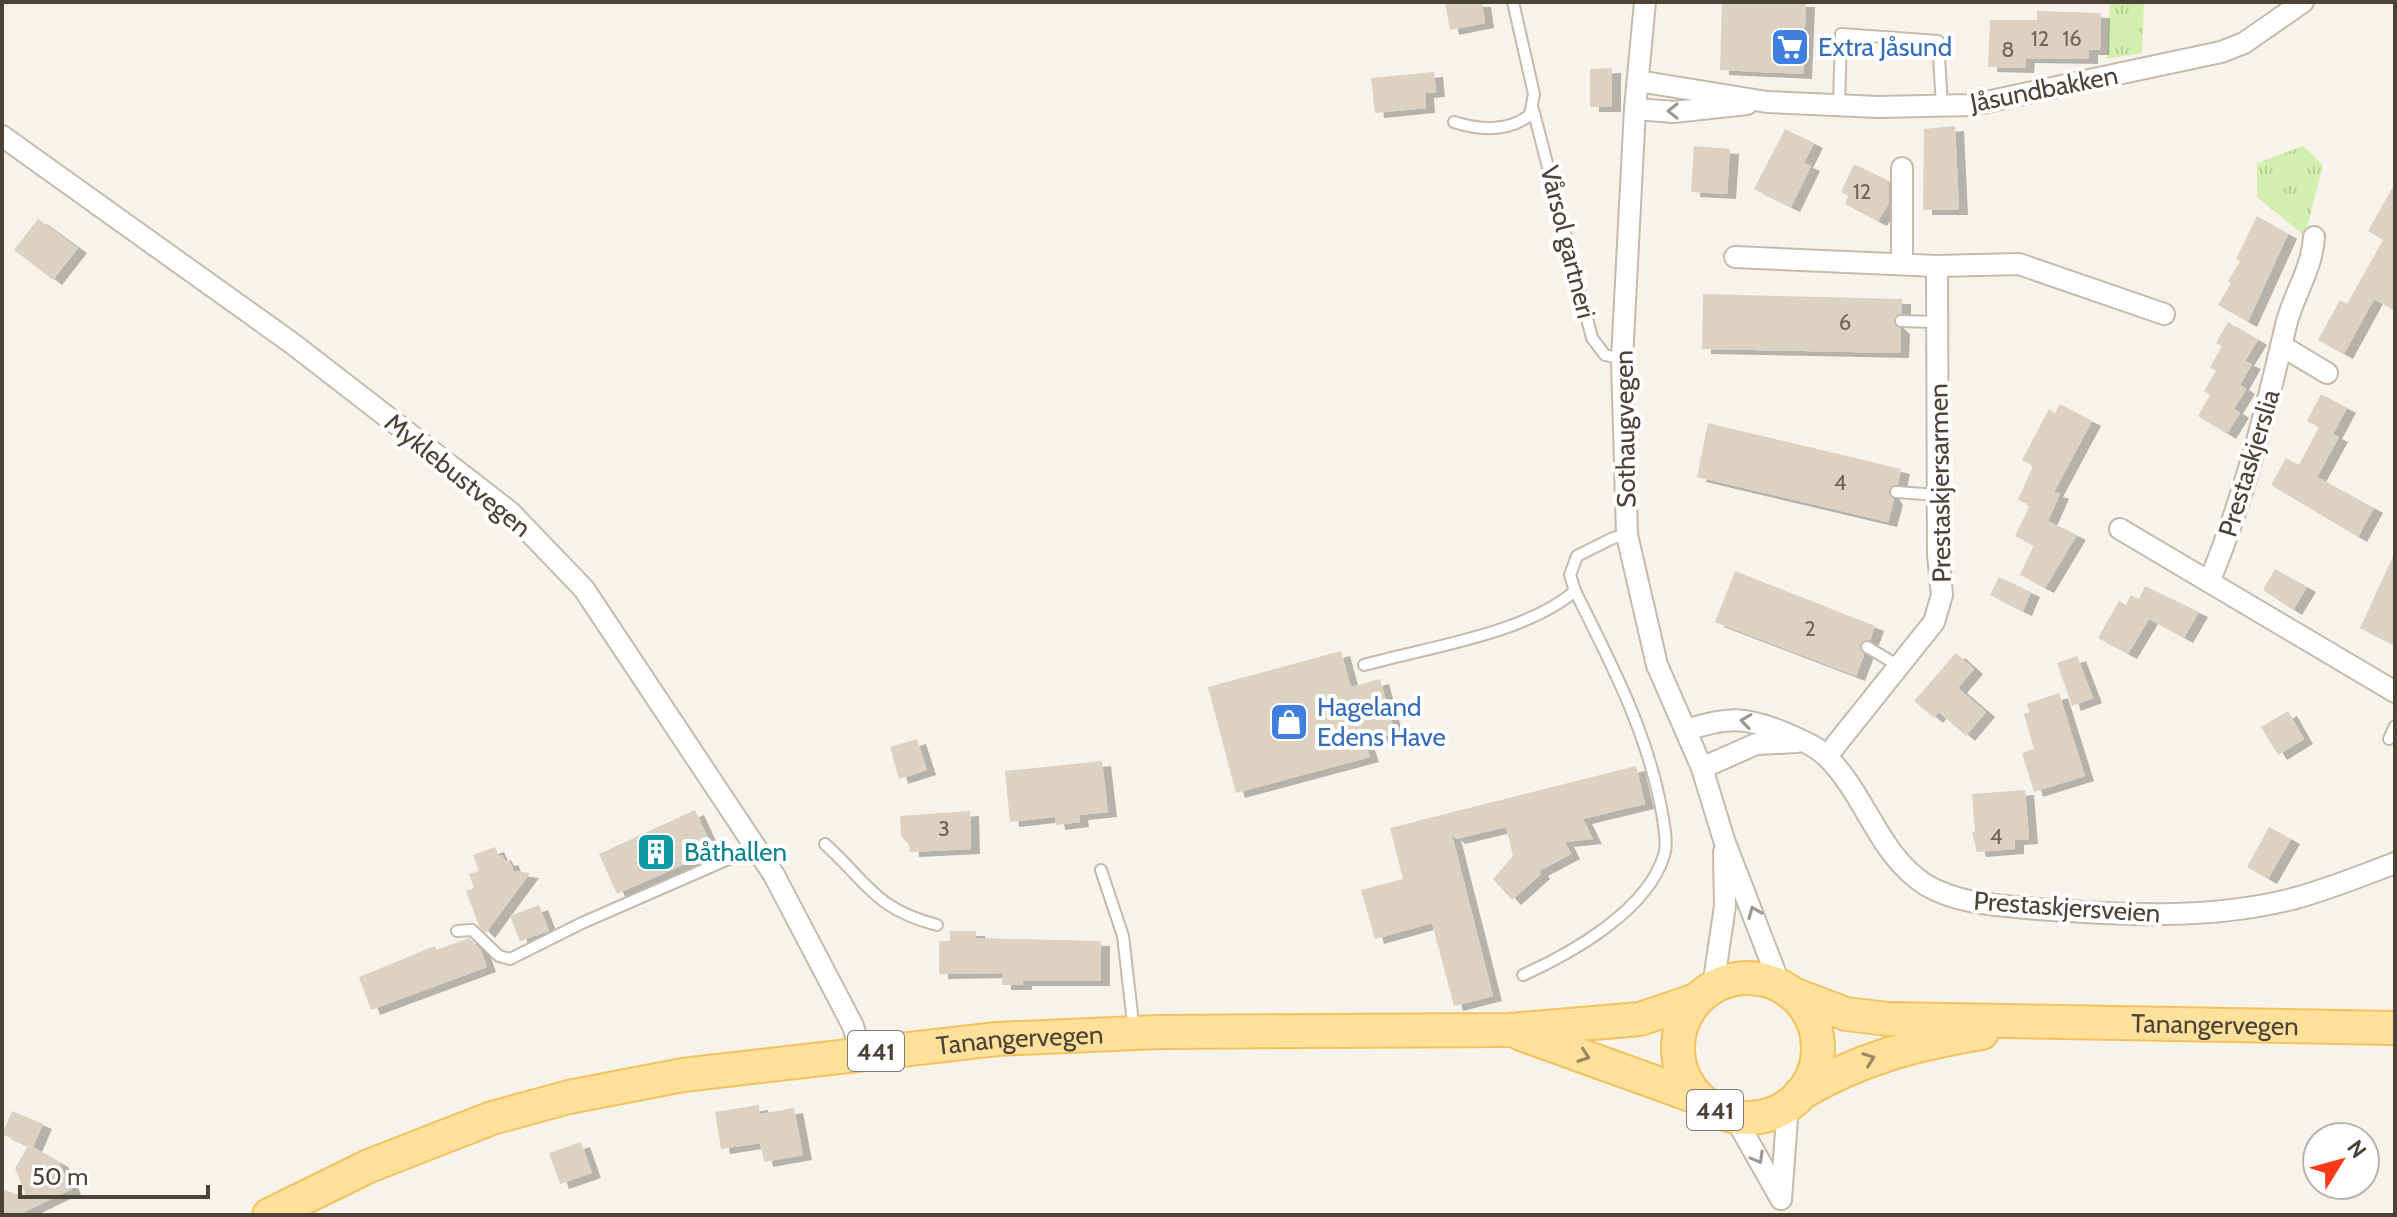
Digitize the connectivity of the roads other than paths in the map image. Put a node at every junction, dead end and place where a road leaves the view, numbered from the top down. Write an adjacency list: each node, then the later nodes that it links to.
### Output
1 (1513, 2): 8 (lane, Vårsol gartneri)
2 (1645, 2): 4 (street, Sothaugvegen)
3 (2303, 2): 7 (street, Jåsundbakken)
4 (1638, 81): 5 (street, Jåsundbakken); 9 (street, Sothaugvegen)
5 (1767, 102): 6 (street, Jåsundbakken); 9 (street, Jåsundbakken, one-way to 9)
6 (1839, 105): 7 (street, Jåsundbakken); 7 (lane)
7 (1942, 106)
8 (1533, 109): 10 (lane); 21 (lane, Vårsol gartneri)
9 (1635, 109): 21 (street, Sothaugvegen)
10 (1454, 122)
11 (2, 136): 41 (street, Myklebustvegen)
12 (1902, 168): 15 (street)
13 (2314, 237): 20 (street, Prestaskjerslia)
14 (1735, 257): 15 (street)
15 (1902, 264): 16 (street)
16 (1937, 266): 17 (street); 19 (street, Prestaskjersarmen)
17 (2164, 314)
18 (1901, 321): 19 (lane)
19 (1937, 322): 24 (street, Prestaskjersarmen)
20 (2282, 346): 22 (street); 27 (street, Prestaskjerslia)
21 (1622, 359): 26 (street, Sothaugvegen)
22 (2327, 373)
23 (1896, 492): 24 (lane)
24 (1938, 495): 31 (street, Prestaskjersarmen)
25 (2120, 529): 27 (street)
26 (1627, 535): 28 (lane); 34 (street, Sothaugvegen)
27 (2210, 580): 32 (street)
28 (1575, 591): 30 (lane); 46 (lane)
29 (1867, 647): 31 (lane)
30 (1364, 665)
31 (1899, 666): 37 (street, Prestaskjersarmen)
32 (2395, 692)
33 (2395, 726): 35 (lane)
34 (1686, 730): 36 (street, Prestaskjersveien, one-way to 34); 38 (street, Sothaugvegen)
35 (2389, 739)
36 (1804, 742): 37 (street, Prestaskjersveien); 38 (street)
37 (1827, 756): 42 (street, Prestaskjersveien)
38 (1702, 768): 39 (street, Sothaugvegen)
39 (1724, 840): 47 (street, Sothaugvegen, one-way to 39); 48 (street, Sothaugvegen)
40 (825, 844): 44 (lane)
41 (756, 847): 45 (lane); 53 (street, Myklebustvegen)
42 (2395, 863)
43 (1101, 870): 52 (lane)
44 (937, 925)
45 (457, 931)
46 (1523, 975)
47 (1787, 990): 48 (main road, 441); 49 (main road, Tanangervegen / 441); 55 (main road)
48 (1705, 993): 51 (main road, Tanangervegen / 441); 54 (main road, 441)
49 (2036, 1024): 50 (main road, Tanangervegen / 441); 55 (main road, Tanangervegen / 441, one-way to 49)
50 (2395, 1028)
51 (1510, 1030): 52 (main road, Tanangervegen / 441); 54 (main road, Tanangervegen / 441, one-way to 54)
52 (1134, 1033): 53 (main road, Tanangervegen / 441)
53 (861, 1053): 58 (main road, Tanangervegen / 441)
54 (1699, 1098): 56 (main road, 441)
55 (1794, 1100): 56 (main road, 441); 57 (street)
56 (1734, 1116): 57 (street, one-way to 57)
57 (1782, 1207)
58 (287, 1211)

